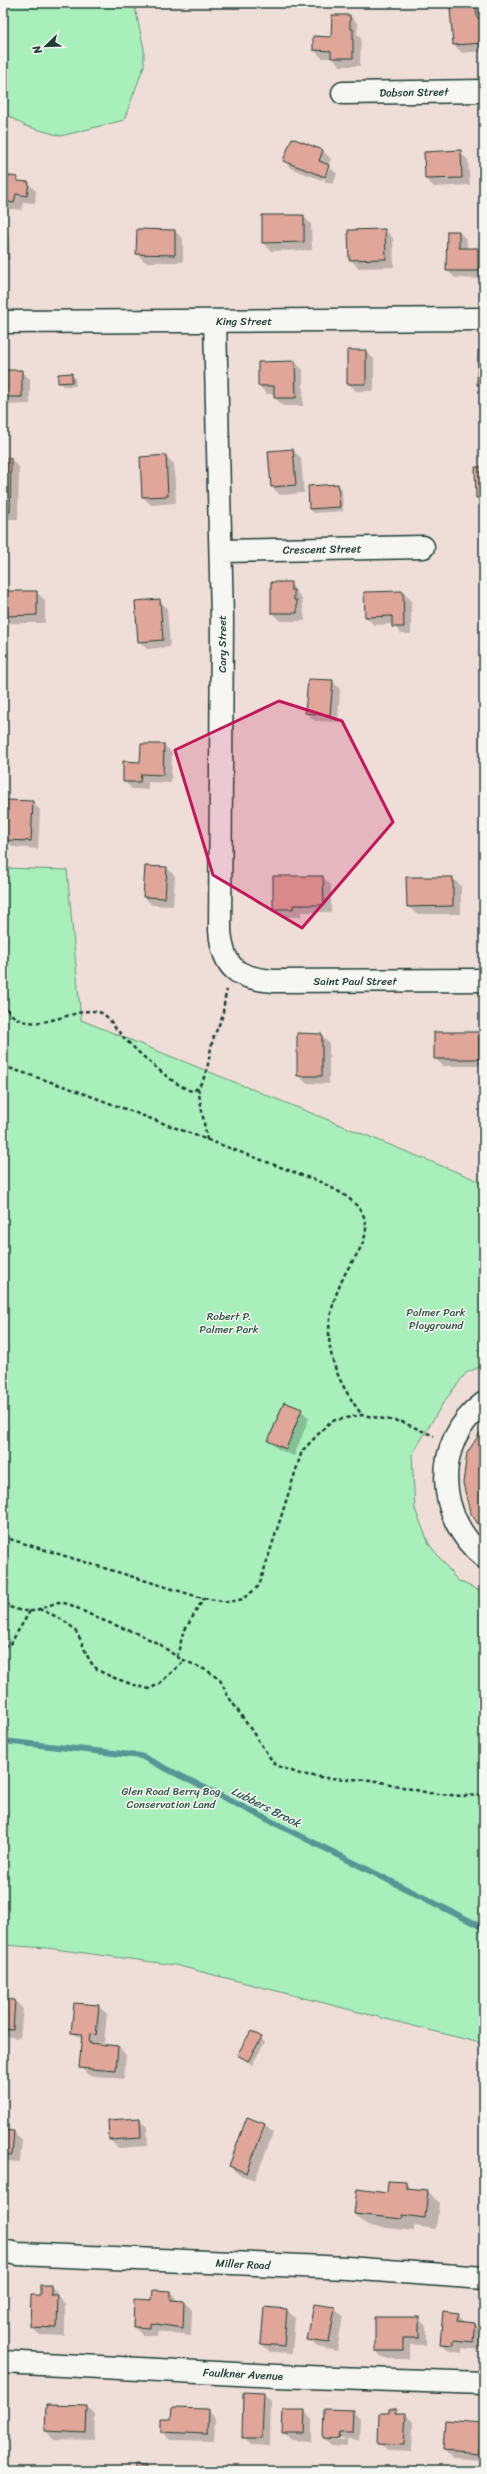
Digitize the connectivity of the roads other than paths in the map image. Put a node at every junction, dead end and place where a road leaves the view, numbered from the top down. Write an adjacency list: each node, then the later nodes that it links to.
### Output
1 (484, 91): 2 (street, Dobson Street)
2 (343, 93)
3 (484, 319): 4 (street, King Street)
4 (215, 321): 5 (street, King Street); 7 (street, Cary Street)
5 (3, 322)
6 (423, 547): 7 (street, Crescent Street)
7 (222, 551): 8 (street, Cary Street)
8 (235, 970): 9 (street, Saint Paul Street)
9 (484, 980)
10 (484, 1403): 11 (street)
11 (484, 1557)
12 (3, 2251): 13 (street, Miller Road)
13 (484, 2278)
14 (3, 2362): 15 (street, Faulkner Avenue)
15 (484, 2383)

